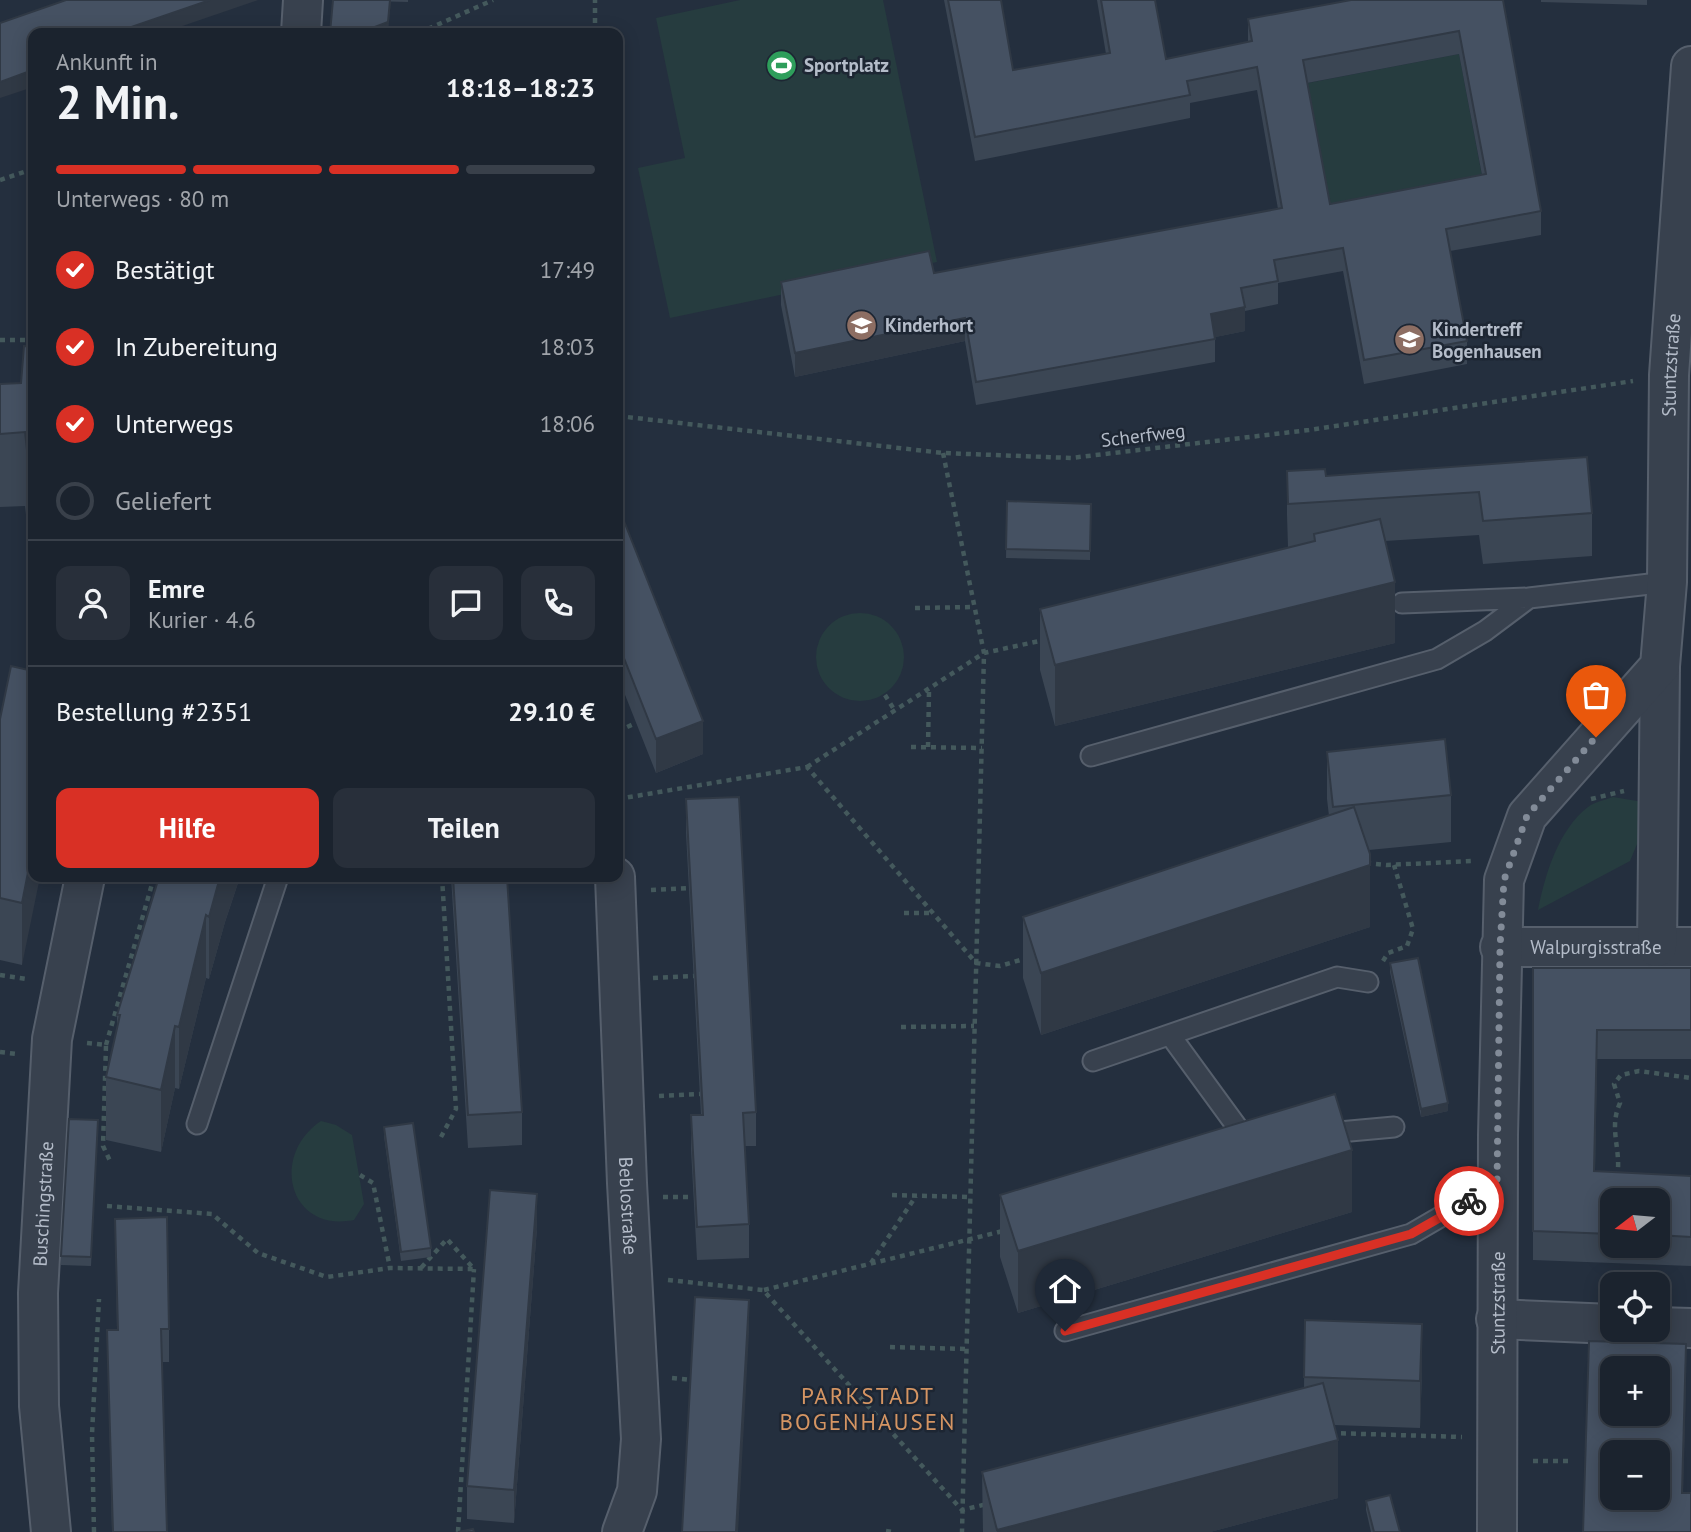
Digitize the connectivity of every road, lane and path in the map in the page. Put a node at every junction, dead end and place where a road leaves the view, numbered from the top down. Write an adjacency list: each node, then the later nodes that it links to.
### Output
1 (303, 0): 4 (street)
2 (493, 0): 5 (path)
3 (595, 0): 6 (path)
4 (301, 28)
5 (430, 28)
6 (595, 28)
7 (1691, 66): 10 (street, Stuntzstraße)
8 (28, 171): 9 (path)
9 (0, 180)
10 (1685, 227): 13 (street, Stuntzstraße)
11 (0, 340): 12 (path)
12 (28, 340)
13 (1669, 375): 15 (path, Scherfweg); 16 (street, Stuntzstraße)
14 (623, 417): 15 (path, Scherfweg)
15 (943, 453): 19 (path)
16 (1679, 582): 17 (lane); 23 (street, Stuntzstraße)
17 (1529, 598): 18 (lane); 32 (lane)
18 (1402, 603)
19 (973, 607): 20 (path); 22 (path)
20 (915, 608)
21 (1050, 638): 22 (path)
22 (984, 653): 24 (path); 31 (path)
23 (1660, 666): 34 (street, Stuntzstraße); 37 (street, Stuntzstraße)
24 (929, 691): 26 (path); 30 (path)
25 (885, 695): 26 (path)
26 (895, 711): 33 (path)
27 (636, 723): 28 (path)
28 (623, 729)
29 (911, 747): 30 (path)
30 (928, 747): 31 (path)
31 (982, 748): 51 (path)
32 (1091, 756)
33 (807, 767): 35 (path); 46 (path)
34 (1660, 788): 36 (path); 49 (street, Stuntzstraße)
35 (623, 798)
36 (1583, 801)
37 (1512, 859): 39 (path); 48 (street, Stuntzstraße)
38 (1363, 863): 39 (path)
39 (1394, 865): 54 (path)
40 (84, 882): 58 (street, Buschingstraße)
41 (154, 882): 59 (path)
42 (276, 882): 64 (lane)
43 (442, 882): 66 (path)
44 (627, 884): 45 (path); 85 (street, Beblostraße)
45 (689, 888)
46 (933, 913): 47 (path); 51 (path)
47 (904, 914)
48 (1500, 947): 49 (street, Walpurgisstraße); 71 (street, Stuntzstraße)
49 (1674, 947)
50 (1039, 954): 51 (path)
51 (976, 963): 55 (path)
52 (694, 976): 53 (path)
53 (644, 978)
54 (1368, 982): 57 (lane)
55 (974, 1026): 56 (path); 76 (path)
56 (901, 1027)
57 (1170, 1035): 60 (lane); 68 (lane)
58 (52, 1039): 59 (path); 103 (street, Buschingstraße)
59 (106, 1045): 69 (path)
60 (1093, 1061)
61 (1691, 1077): 72 (path)
62 (700, 1094): 63 (path)
63 (650, 1096)
64 (197, 1124)
65 (1394, 1127): 67 (lane)
66 (441, 1137)
67 (1304, 1142)
68 (1269, 1152)
69 (111, 1163)
70 (360, 1175): 82 (path)
71 (1497, 1184): 88 (street, Stuntzstraße); 92 (lane)
72 (1616, 1184)
73 (892, 1195): 74 (path)
74 (916, 1196): 76 (path); 81 (path)
75 (693, 1197): 77 (path)
76 (969, 1197): 80 (path)
77 (656, 1198)
78 (107, 1206): 82 (path)
79 (1007, 1229): 80 (path)
80 (968, 1241): 81 (path); 94 (path)
81 (871, 1264): 86 (path)
82 (390, 1268): 83 (path)
83 (421, 1268): 84 (path); 84 (path)
84 (474, 1269): 105 (path)
85 (632, 1279): 86 (path); 106 (street, Beblostraße)
86 (763, 1290): 102 (path)
87 (99, 1298): 104 (path)
88 (1496, 1319): 89 (street); 98 (street, Stuntzstraße)
89 (1600, 1323)
90 (1670, 1327): 91 (street)
91 (1691, 1328)
92 (1065, 1331)
93 (890, 1348): 94 (path)
94 (966, 1349): 102 (path)
95 (664, 1378): 96 (path)
96 (692, 1380)
97 (1320, 1433): 98 (path)
98 (1497, 1438): 108 (street, Stuntzstraße)
99 (1533, 1461): 100 (path)
100 (1573, 1461)
101 (989, 1504): 102 (path)
102 (962, 1510): 107 (path)
103 (51, 1532)
104 (94, 1532)
105 (458, 1532)
106 (622, 1532)
107 (962, 1532)
108 (1497, 1532)

